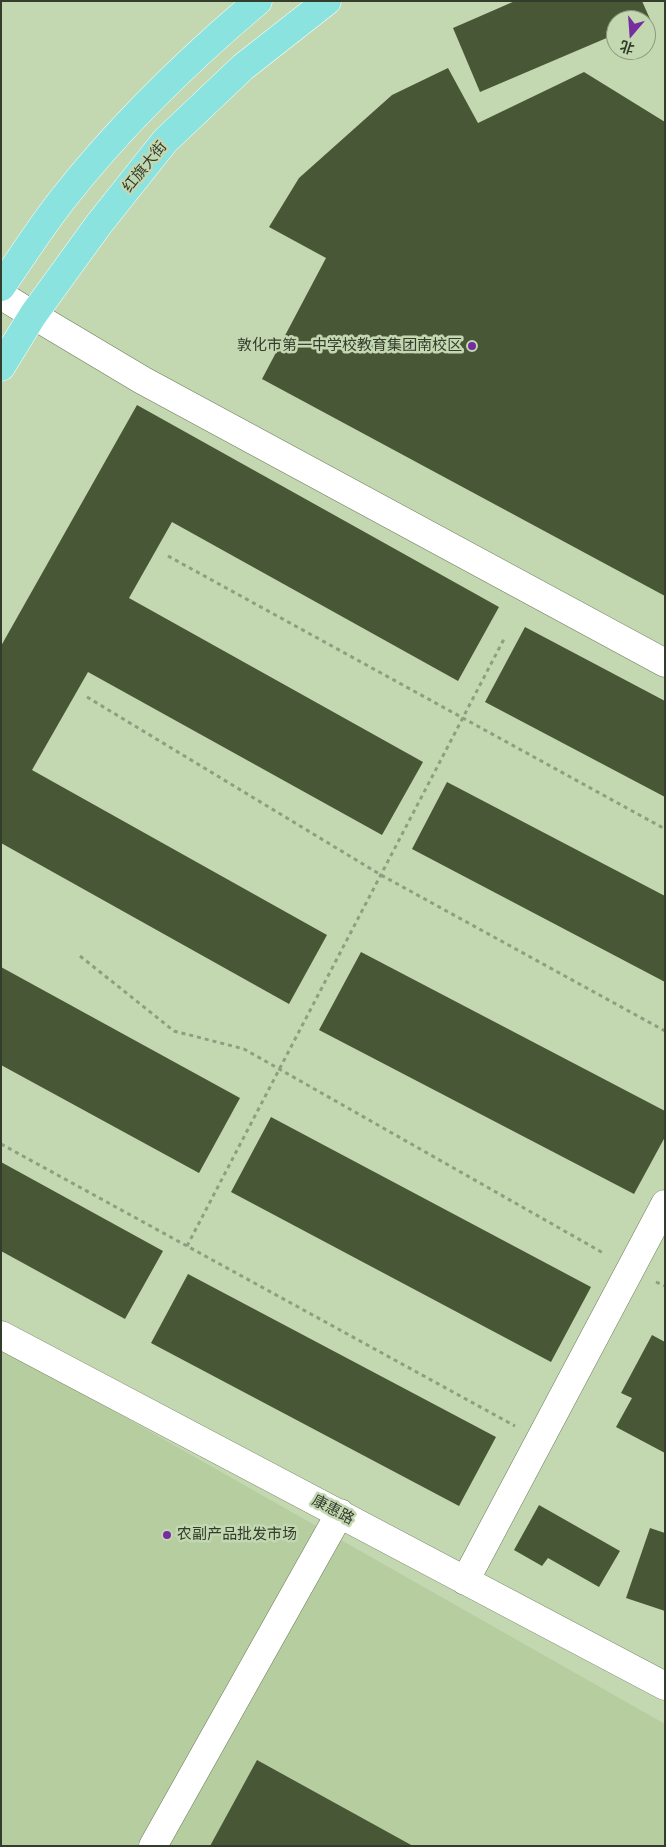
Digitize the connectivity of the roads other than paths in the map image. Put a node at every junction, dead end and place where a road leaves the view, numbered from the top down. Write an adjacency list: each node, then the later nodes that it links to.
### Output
1 (258, 1): 3 (main road)
2 (327, 1): 5 (main road, 红旗大街)
3 (1, 287)
4 (1, 295): 5 (street)
5 (33, 316): 6 (main road, 红旗大街); 7 (street)
6 (1, 367)
7 (665, 663)
8 (665, 1204): 11 (street)
9 (1, 1335): 10 (street, 康惠路)
10 (340, 1514): 11 (street, 康惠路); 13 (street)
11 (465, 1580): 12 (street, 康惠路)
12 (665, 1686)
13 (153, 1846)

